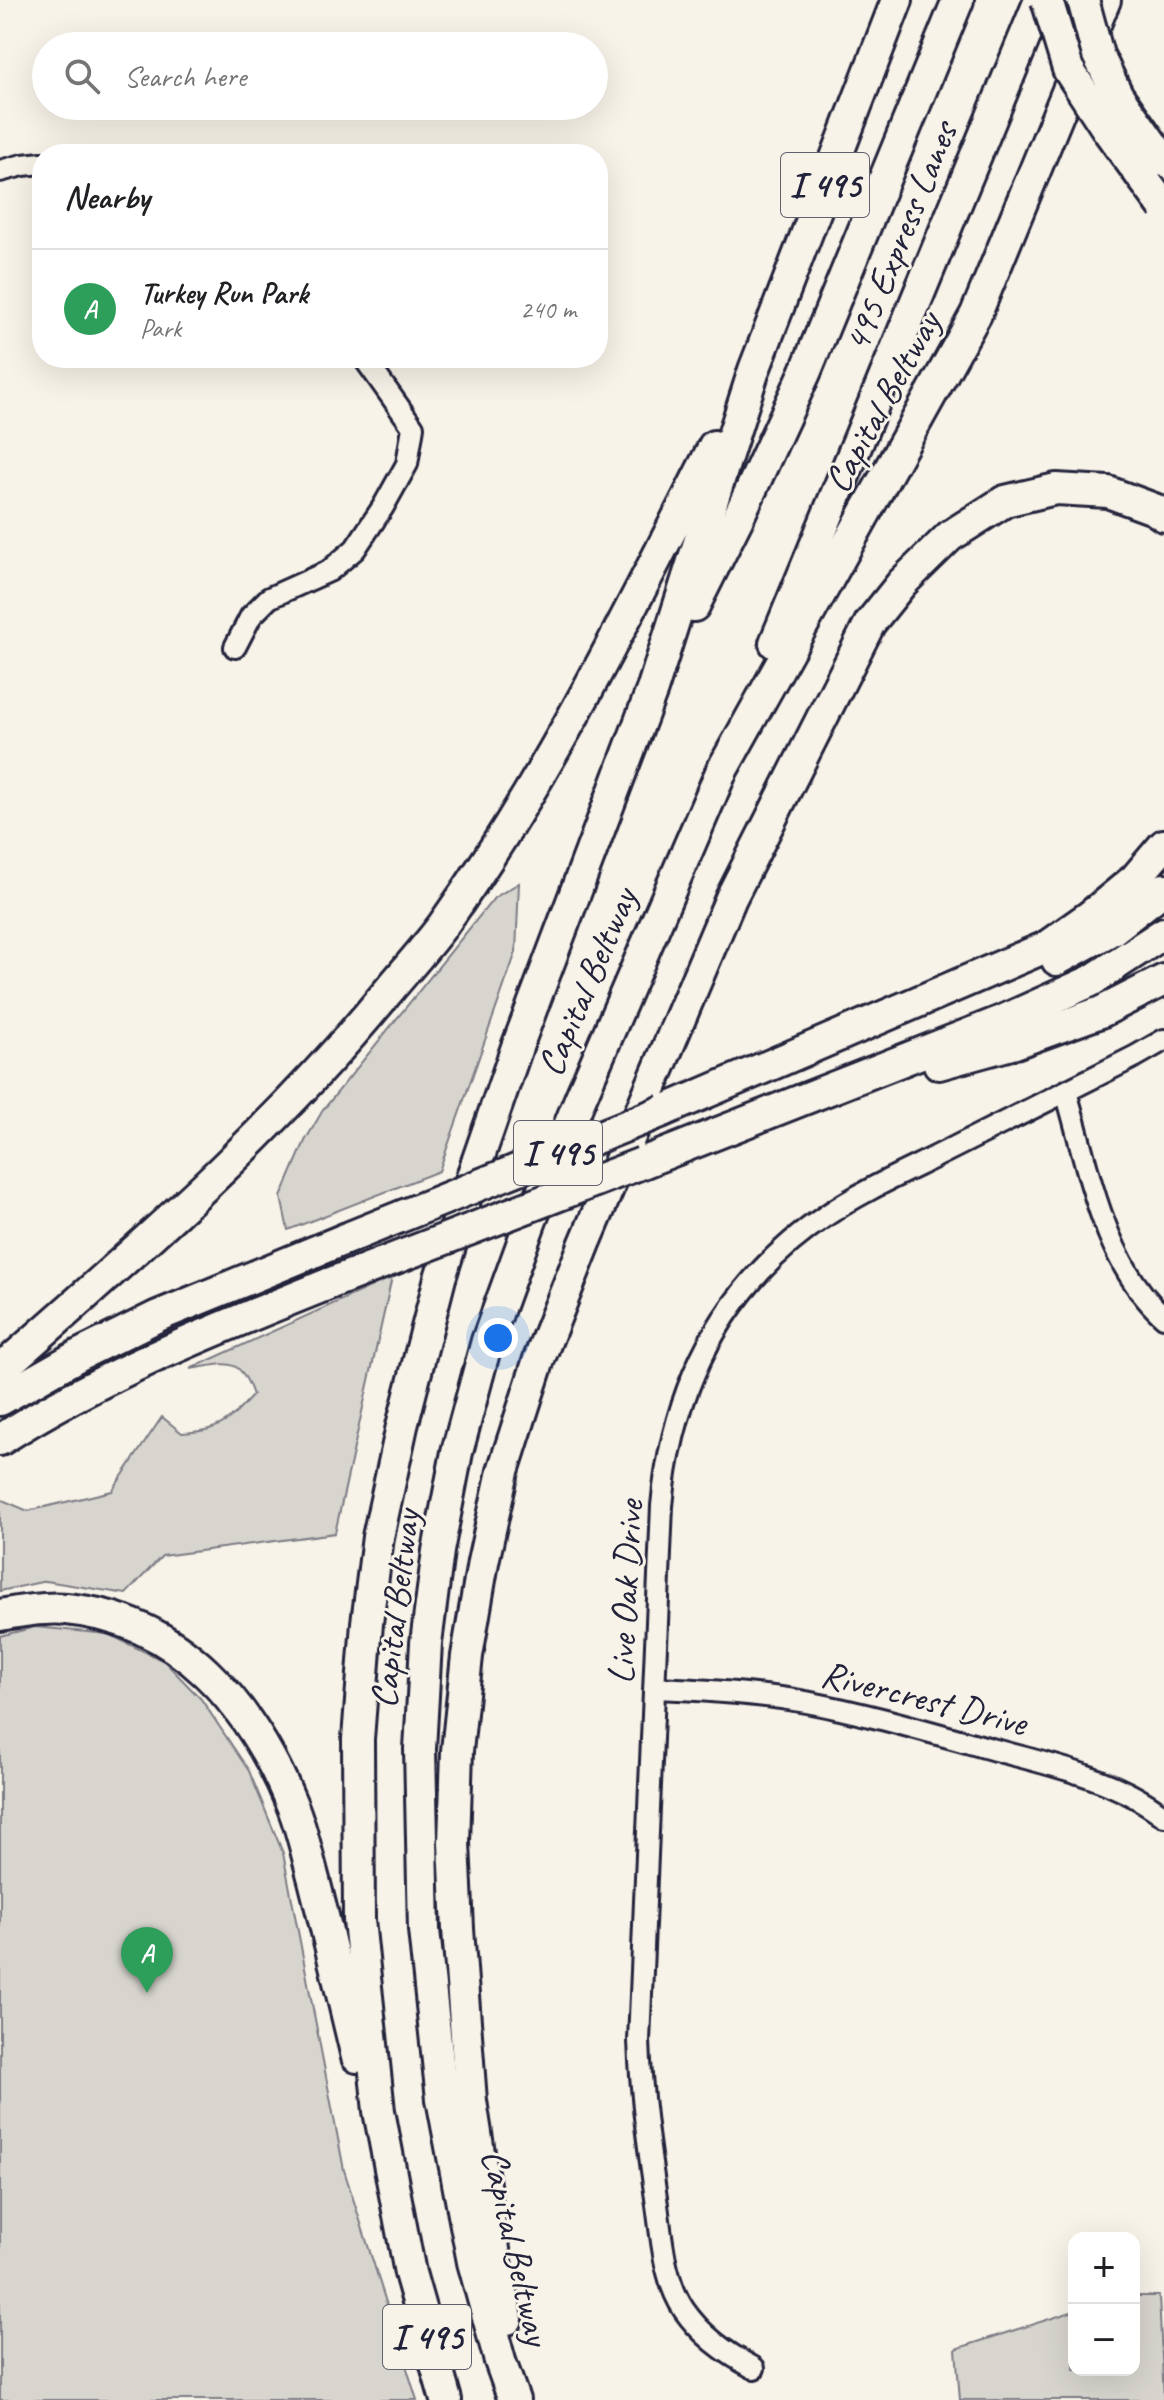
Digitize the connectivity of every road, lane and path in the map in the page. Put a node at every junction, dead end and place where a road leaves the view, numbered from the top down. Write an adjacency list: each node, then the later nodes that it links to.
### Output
1 (897, 0): 12 (highway, Capital Beltway / I 495)
2 (958, 0): 15 (highway, 495 Express Lanes)
3 (1040, 0): 16 (highway, 495 Express Lanes)
4 (1047, 0): 10 (highway, bridge)
5 (1083, 0): 7 (highway, bridge)
6 (1105, 0): 16 (highway, Capital Beltway / I 495)
7 (1164, 161)
8 (32, 164): 9 (street)
9 (0, 171)
10 (1164, 207)
11 (371, 368): 14 (street)
12 (754, 370): 15 (highway, Capital Beltway / I 495); 26 (highway)
13 (1164, 516): 36 (highway)
14 (235, 647)
15 (652, 690): 32 (highway, Capital Beltway / I 495)
16 (722, 770): 35 (highway, Capital Beltway / I 495)
17 (1164, 845): 23 (highway)
18 (1164, 889): 23 (highway)
19 (1164, 933): 24 (highway)
20 (1164, 980): 24 (highway)
21 (1164, 1040): 22 (street, Live Oak Drive)
22 (1066, 1092): 25 (street); 30 (street, Live Oak Drive)
23 (663, 1111): 27 (highway, bridge)
24 (642, 1163): 28 (highway, bridge)
25 (1164, 1317)
26 (0, 1370)
27 (0, 1400)
28 (0, 1440)
29 (0, 1615): 32 (highway)
30 (655, 1688): 31 (street, Rivercrest Drive); 33 (street, Live Oak Drive)
31 (1164, 1816)
32 (410, 2273): 34 (highway, Capital Beltway / I 495)
33 (754, 2368)
34 (446, 2400)
35 (514, 2400)
36 (527, 2400)

